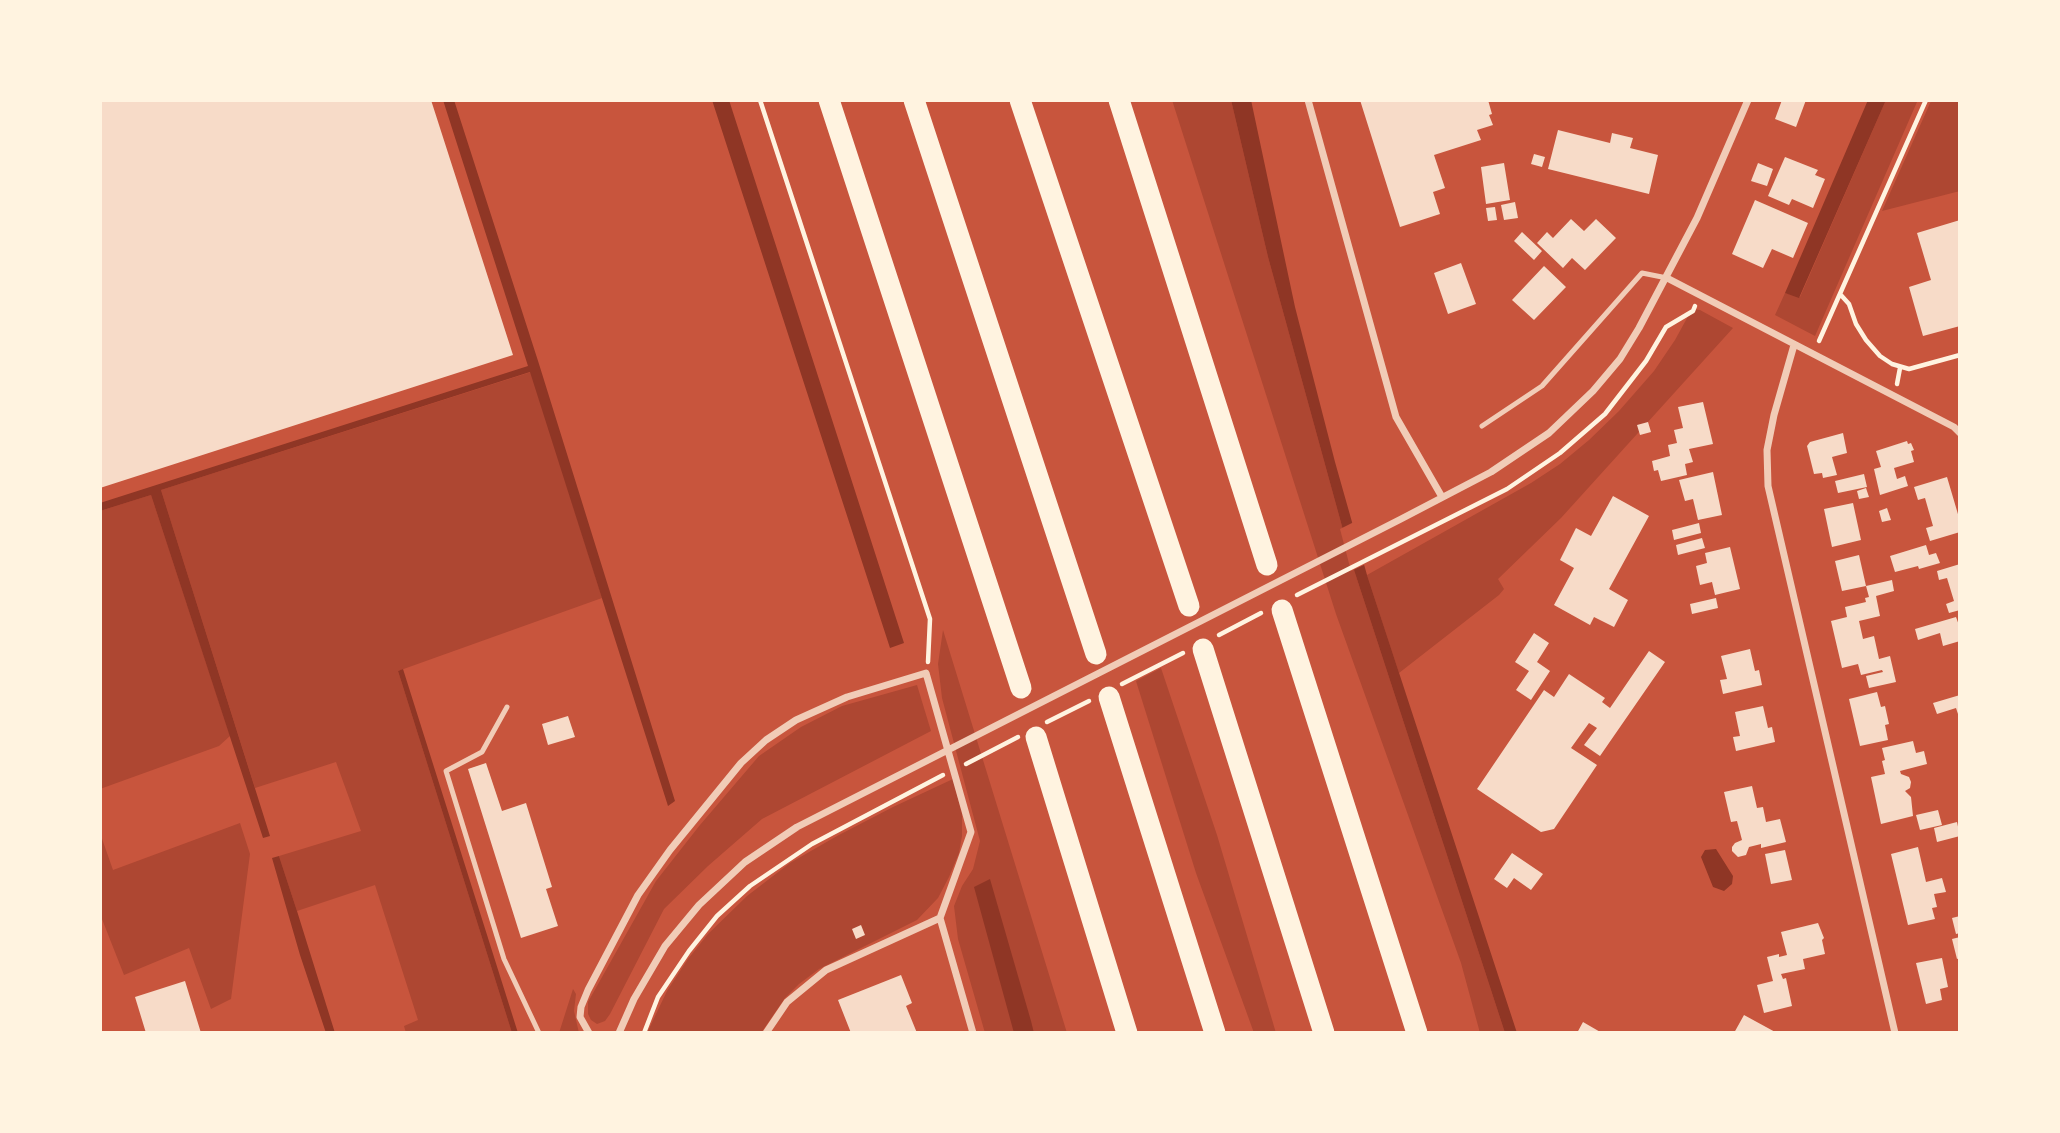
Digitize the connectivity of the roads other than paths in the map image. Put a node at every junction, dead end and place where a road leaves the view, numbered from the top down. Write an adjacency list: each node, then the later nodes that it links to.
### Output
1 (829, 100): 17 (highway)
2 (914, 100): 16 (highway)
3 (1020, 100): 14 (highway)
4 (1119, 100): 12 (highway)
5 (1308, 100): 11 (street)
6 (1748, 100): 7 (street)
7 (1667, 278): 8 (street); 9 (lane); 11 (street)
8 (1794, 345): 10 (street); 31 (street)
9 (1482, 426)
10 (1960, 433)
11 (1442, 498): 24 (street)
12 (1268, 565)
13 (1283, 604): 30 (highway)
14 (1189, 606)
15 (1199, 647): 29 (highway)
16 (1096, 654)
17 (1021, 688)
18 (1106, 695): 28 (highway)
19 (507, 707): 22 (lane)
20 (1032, 733): 27 (highway)
21 (940, 918): 23 (street); 25 (street); 26 (street)
22 (539, 1033)
23 (589, 1033)
24 (619, 1033)
25 (766, 1033)
26 (973, 1033)
27 (1127, 1033)
28 (1215, 1033)
29 (1324, 1033)
30 (1417, 1033)
31 (1895, 1033)

